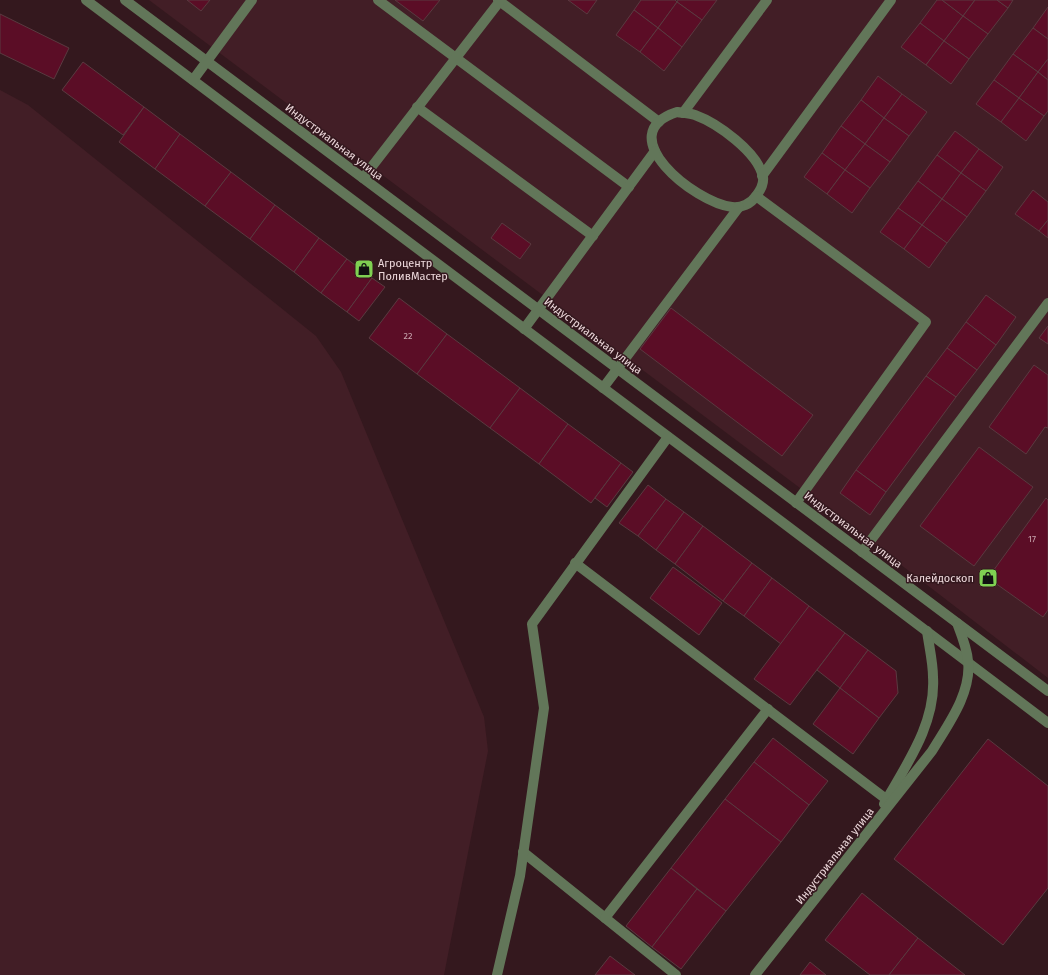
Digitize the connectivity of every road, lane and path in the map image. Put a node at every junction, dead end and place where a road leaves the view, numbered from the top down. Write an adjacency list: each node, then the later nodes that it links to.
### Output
1 (86, 0): 10 (street)
2 (125, 0): 9 (street, Индустриальная улица)
3 (252, 0): 9 (street)
4 (378, 0): 8 (street)
5 (767, 0): 12 (street)
6 (891, 0): 15 (street)
7 (499, 1): 8 (street); 13 (street)
8 (456, 58): 11 (street); 17 (street)
9 (206, 61): 10 (street); 16 (street, Индустриальная улица)
10 (193, 80): 23 (street)
11 (418, 108): 16 (street); 20 (street)
12 (683, 113): 13 (street); 15 (street)
13 (659, 122): 14 (street)
14 (655, 150): 17 (street); 19 (street)
15 (762, 176): 18 (street)
16 (363, 178): 22 (street, Индустриальная улица)
17 (629, 187): 20 (street)
18 (756, 196): 19 (street); 27 (street)
19 (739, 207): 24 (street)
20 (593, 236): 22 (street)
21 (1048, 303): 28 (street)
22 (538, 310): 23 (street); 24 (street, Индустриальная улица)
23 (524, 329): 25 (street)
24 (617, 369): 25 (street); 27 (street, Индустриальная улица)
25 (603, 388): 26 (street)
26 (668, 437): 29 (street); 31 (street)
27 (796, 503): 28 (street, Индустриальная улица)
28 (862, 552): 30 (street, Индустриальная улица)
29 (576, 563): 34 (street); 38 (street)
30 (957, 622): 32 (street, Индустриальная улица); 33 (street, Индустриальная улица)
31 (926, 631): 32 (street); 36 (street)
32 (968, 663): 35 (street); 37 (street, Индустриальная улица)
33 (1048, 691)
34 (768, 709): 36 (street); 39 (street)
35 (1048, 723)
36 (886, 799): 37 (street)
37 (860, 843): 42 (street, Индустриальная улица)
38 (523, 852): 39 (street); 40 (street)
39 (605, 918): 41 (street)
40 (497, 975)
41 (676, 975)
42 (755, 975)

